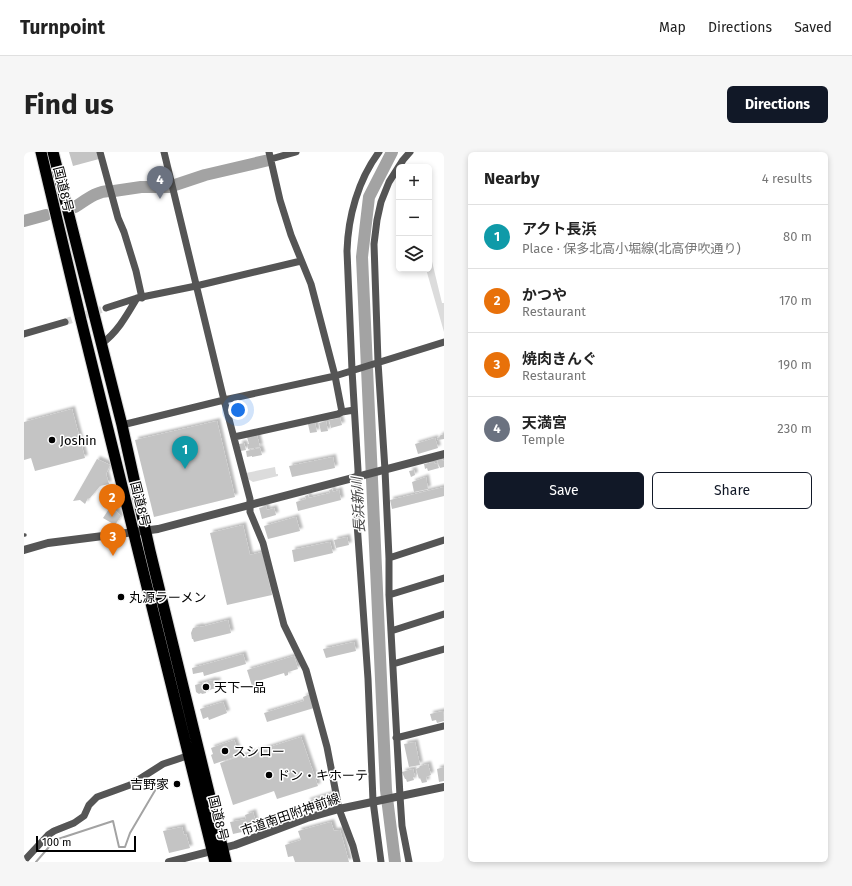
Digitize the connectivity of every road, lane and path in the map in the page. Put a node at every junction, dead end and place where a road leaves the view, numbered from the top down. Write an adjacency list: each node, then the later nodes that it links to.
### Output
1 (41, 152): 30 (highway, 国道8号)
2 (54, 152): 16 (highway, 国道8号)
3 (100, 152): 11 (street)
4 (164, 152): 10 (street)
5 (296, 152): 8 (street)
6 (379, 152): 18 (street)
7 (410, 152): 17 (street)
8 (270, 155): 9 (street)
9 (301, 261): 10 (street); 19 (street)
10 (196, 286): 11 (street); 20 (street)
11 (140, 298): 12 (street); 16 (street)
12 (106, 308)
13 (64, 322): 14 (street)
14 (24, 334)
15 (444, 342): 17 (street)
16 (101, 344): 23 (highway, 国道8号)
17 (377, 363): 18 (street); 26 (street)
18 (353, 370): 19 (street); 21 (street)
19 (335, 376): 20 (street); 22 (street)
20 (224, 400): 23 (street); 24 (street)
21 (354, 410): 22 (street); 27 (street)
22 (342, 412): 24 (street)
23 (122, 425): 29 (highway, 国道8号)
24 (234, 437): 28 (street)
25 (444, 454): 26 (street)
26 (383, 470): 27 (street); 33 (street)
27 (359, 476): 28 (street); 45 (street)
28 (250, 505): 29 (street); 46 (street)
29 (146, 530): 30 (street); 47 (highway, 国道8号)
30 (134, 532): 32 (street); 42 (highway, 国道8号)
31 (444, 540): 33 (street)
32 (24, 550)
33 (389, 558): 35 (street)
34 (444, 578): 35 (street)
35 (389, 595): 37 (street)
36 (444, 614): 37 (street)
37 (391, 631): 39 (street)
38 (444, 649): 39 (street)
39 (393, 664): 41 (street)
40 (444, 726): 41 (street)
41 (396, 738): 44 (street)
42 (189, 756): 47 (highway, 国道8号); 48 (street)
43 (444, 787): 44 (street, 市道南田附神前線)
44 (400, 796): 45 (street, 市道南田附神前線); 54 (street)
45 (373, 801): 46 (street, 市道南田附神前線); 53 (street)
46 (339, 809): 47 (street, 市道南田附神前線); 52 (street)
47 (218, 850): 49 (street, 市道南田附神前線); 50 (highway, 国道8号); 51 (highway, 国道8号)
48 (24, 861)
49 (168, 862)
50 (215, 862)
51 (226, 862)
52 (357, 862)
53 (382, 862)
54 (409, 862)

